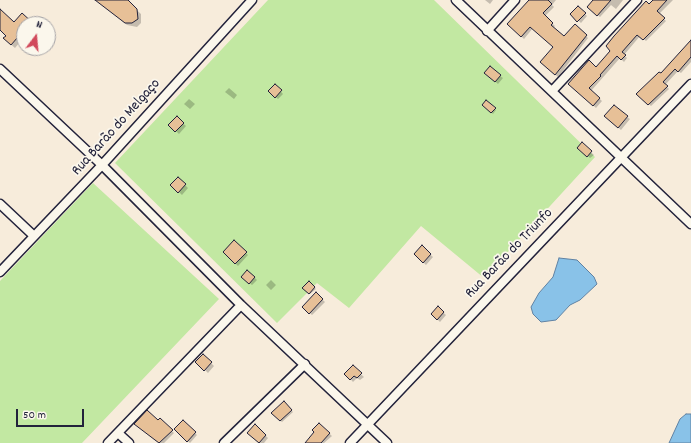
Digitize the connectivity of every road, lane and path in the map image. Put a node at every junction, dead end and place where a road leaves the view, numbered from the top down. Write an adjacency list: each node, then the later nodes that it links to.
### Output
1 (252, 0): 10 (street, Rua Barão do Melgaço)
2 (456, 0): 5 (street)
3 (515, 0): 5 (street)
4 (637, 0): 8 (street)
5 (487, 31): 8 (street)
6 (0, 69): 10 (street)
7 (691, 84): 9 (street, Rua Barão do Triunfo)
8 (553, 90): 9 (street)
9 (621, 158): 12 (street); 17 (street, Rua Barão do Triunfo)
10 (102, 166): 13 (street, Rua Barão do Melgaço); 15 (street)
11 (0, 204): 13 (street)
12 (691, 224)
13 (34, 236): 14 (street, Rua Barão do Melgaço)
14 (0, 272)
15 (240, 305): 16 (street); 18 (street)
16 (305, 364): 17 (street); 21 (street)
17 (368, 424): 22 (street, Rua Barão do Triunfo); 23 (street)
18 (118, 433): 19 (street); 20 (street)
19 (108, 443)
20 (129, 443)
21 (224, 443)
22 (350, 443)
23 (387, 443)

